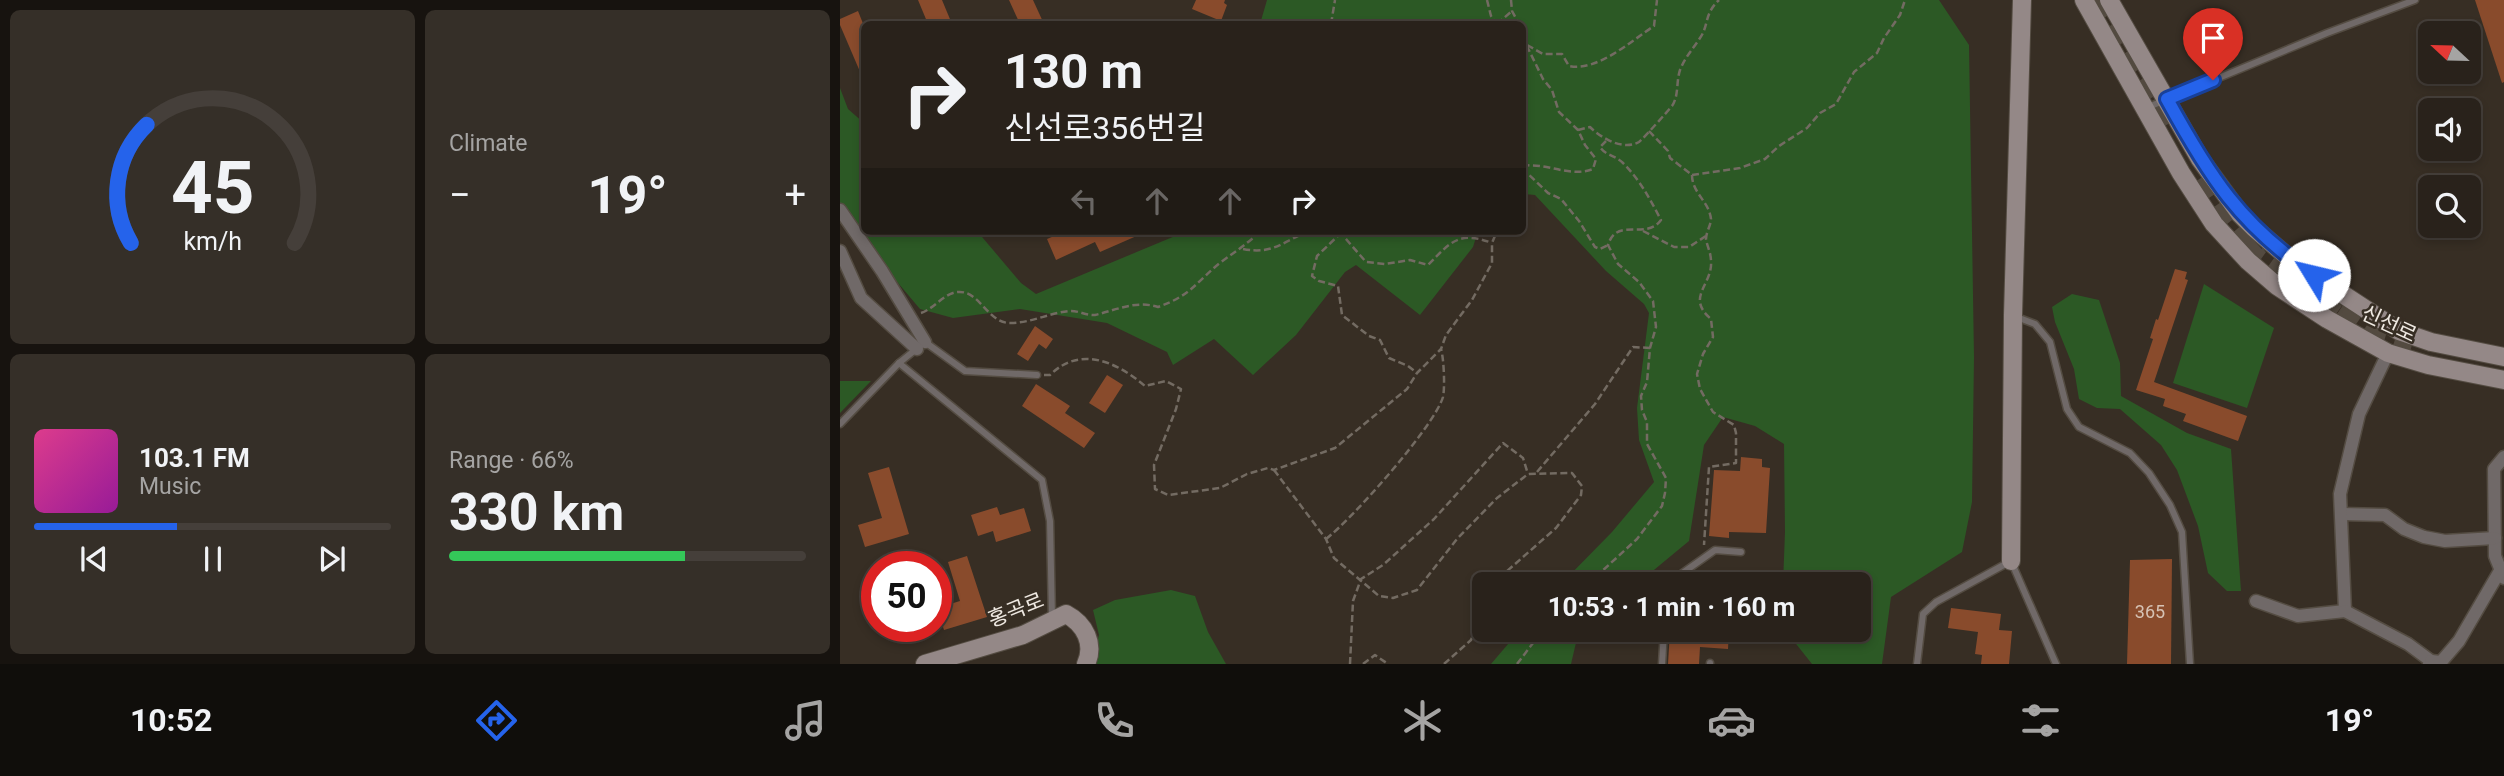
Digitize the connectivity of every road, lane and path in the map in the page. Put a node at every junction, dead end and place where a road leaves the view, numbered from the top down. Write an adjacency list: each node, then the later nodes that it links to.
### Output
1 (1335, 0): 12 (path)
2 (1487, 0): 13 (path)
3 (1511, 0): 11 (path)
4 (1657, 0): 16 (path)
5 (1719, 0): 20 (path)
6 (1905, 0): 24 (path)
7 (2022, 0): 37 (main road)
8 (2084, 0): 18 (main road, 신선로)
9 (2109, 0): 17 (main road, 신선로)
10 (2415, 0): 17 (lane)
11 (1512, 11): 14 (path); 15 (path)
12 (1332, 21)
13 (1494, 21)
14 (1500, 21)
15 (1517, 21)
16 (1527, 45): 19 (path)
17 (2167, 99): 18 (lane); 39 (main road, 신선로)
18 (2144, 109): 43 (main road, 신선로)
19 (1578, 130): 21 (path); 22 (path)
20 (1648, 130): 21 (path); 24 (path)
21 (1606, 141): 26 (path)
22 (1526, 166)
23 (1526, 171): 34 (path)
24 (1692, 175): 32 (path)
25 (840, 210): 38 (street)
26 (1640, 229): 32 (path); 34 (path)
27 (1257, 235): 35 (path)
28 (1303, 235): 35 (path)
29 (1338, 235): 47 (path)
30 (1344, 235): 33 (path)
31 (1495, 235): 33 (path)
32 (1706, 236): 59 (path)
33 (1492, 243): 42 (path)
34 (1608, 245): 41 (path)
35 (1242, 249): 38 (path)
36 (840, 251): 40 (street)
37 (2012, 315): 60 (main road); 83 (lane)
38 (908, 317): 40 (street)
39 (2434, 343): 44 (main road, 신선로); 46 (main road)
40 (921, 345): 45 (lane); 48 (lane)
41 (1650, 348): 53 (path); 62 (path)
42 (1441, 349): 47 (path); 57 (path)
43 (2388, 353): 46 (main road, 신선로); 55 (street)
44 (2504, 357)
45 (899, 363): 50 (lane); 68 (lane)
46 (2428, 365): 49 (main road, 신선로)
47 (1417, 373): 52 (path)
48 (1037, 375): 52 (path)
49 (2504, 380)
50 (840, 424)
51 (2504, 457): 56 (street)
52 (1274, 470): 57 (path)
53 (1537, 473): 54 (path); 61 (path)
54 (1528, 474): 65 (path); 65 (path)
55 (2342, 514): 56 (street); 67 (street)
56 (2495, 538): 64 (street)
57 (1326, 539): 65 (path)
58 (1741, 552): 59 (lane)
59 (1704, 558): 63 (lane)
60 (2011, 561): 81 (lane); 82 (lane)
61 (1506, 572)
62 (1601, 572)
63 (1684, 572)
64 (2502, 574): 73 (street)
65 (1362, 579): 75 (path)
66 (2256, 601): 67 (street)
67 (2345, 611): 73 (street)
68 (1052, 620): 72 (main road, 홍곡로); 74 (main road, 홍곡로)
69 (1472, 638): 78 (path)
70 (1534, 642): 79 (path)
71 (1663, 642): 80 (lane)
72 (935, 662)
73 (2430, 663)
74 (1086, 664)
75 (1350, 664)
76 (1363, 664): 77 (path)
77 (1388, 664)
78 (1444, 664)
79 (1517, 664)
80 (1661, 664)
81 (1917, 664)
82 (2056, 664)
83 (2190, 664)

